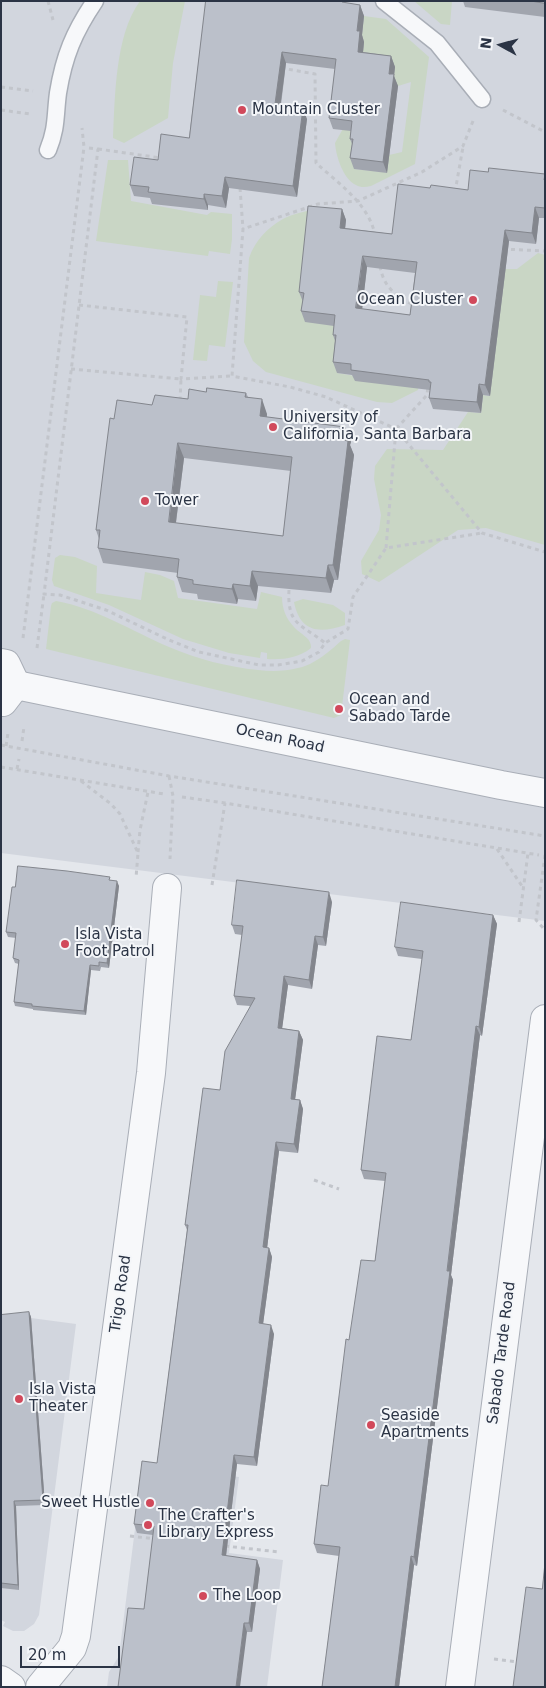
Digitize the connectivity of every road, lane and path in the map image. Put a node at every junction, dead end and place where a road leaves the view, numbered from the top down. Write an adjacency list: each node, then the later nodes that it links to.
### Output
1 (96, 1): 5 (lane)
2 (384, 1): 6 (lane)
3 (273, 67): 17 (path)
4 (1, 87): 5 (path)
5 (58, 94): 13 (lane); 37 (path)
6 (482, 99): 9 (path); 10 (path)
7 (1, 110): 8 (path)
8 (32, 114)
9 (545, 132)
10 (463, 146): 16 (path); 17 (path)
11 (89, 148): 12 (path)
12 (98, 149): 14 (path); 23 (path)
13 (48, 150)
14 (165, 160)
15 (240, 185): 18 (path)
16 (455, 194)
17 (358, 201): 18 (path); 19 (path)
18 (243, 229): 26 (path)
19 (376, 242)
20 (501, 249): 21 (path)
21 (545, 251)
22 (379, 258): 24 (path)
23 (79, 305): 25 (path); 27 (path)
24 (420, 308)
25 (72, 368): 27 (path); 35 (path)
26 (232, 376): 27 (path); 30 (path)
27 (181, 379): 29 (path)
28 (428, 385): 30 (path)
29 (180, 408)
30 (396, 429): 31 (path); 32 (path)
31 (482, 533): 32 (path); 33 (path)
32 (386, 548): 36 (path)
33 (545, 552)
34 (289, 590): 36 (path)
35 (44, 594): 36 (path); 38 (path)
36 (325, 642)
37 (22, 645)
38 (37, 648)
39 (6, 683): 49 (street, Ocean Road)
40 (24, 727): 41 (path)
41 (22, 741)
42 (1, 745): 46 (path)
43 (18, 759): 45 (path)
44 (1, 767): 45 (path)
45 (17, 769): 47 (path)
46 (169, 776): 53 (path); 61 (path)
47 (78, 779): 48 (path); 55 (path)
48 (148, 792): 50 (path); 55 (path)
49 (545, 793)
50 (164, 794)
51 (182, 798): 52 (path)
52 (225, 803): 54 (path); 60 (path)
53 (545, 836)
54 (496, 849): 56 (path); 62 (path)
55 (138, 853): 59 (path)
56 (528, 853): 57 (path); 62 (path)
57 (539, 855)
58 (545, 856): 64 (path)
59 (136, 878)
60 (212, 885)
61 (167, 888): 76 (street, Trigo Road)
62 (524, 889): 63 (path)
63 (519, 922)
64 (545, 930)
65 (545, 1019): 72 (street, Sabado Tarde Road)
66 (314, 1180): 67 (path)
67 (339, 1189)
68 (130, 1536): 69 (path)
69 (157, 1539)
70 (223, 1546): 71 (path)
71 (280, 1552)
72 (464, 1655): 73 (path); 77 (street, Sabado Tarde Road)
73 (526, 1663)
74 (1, 1680): 75 (street)
75 (11, 1687)
76 (40, 1687)
77 (460, 1687)

